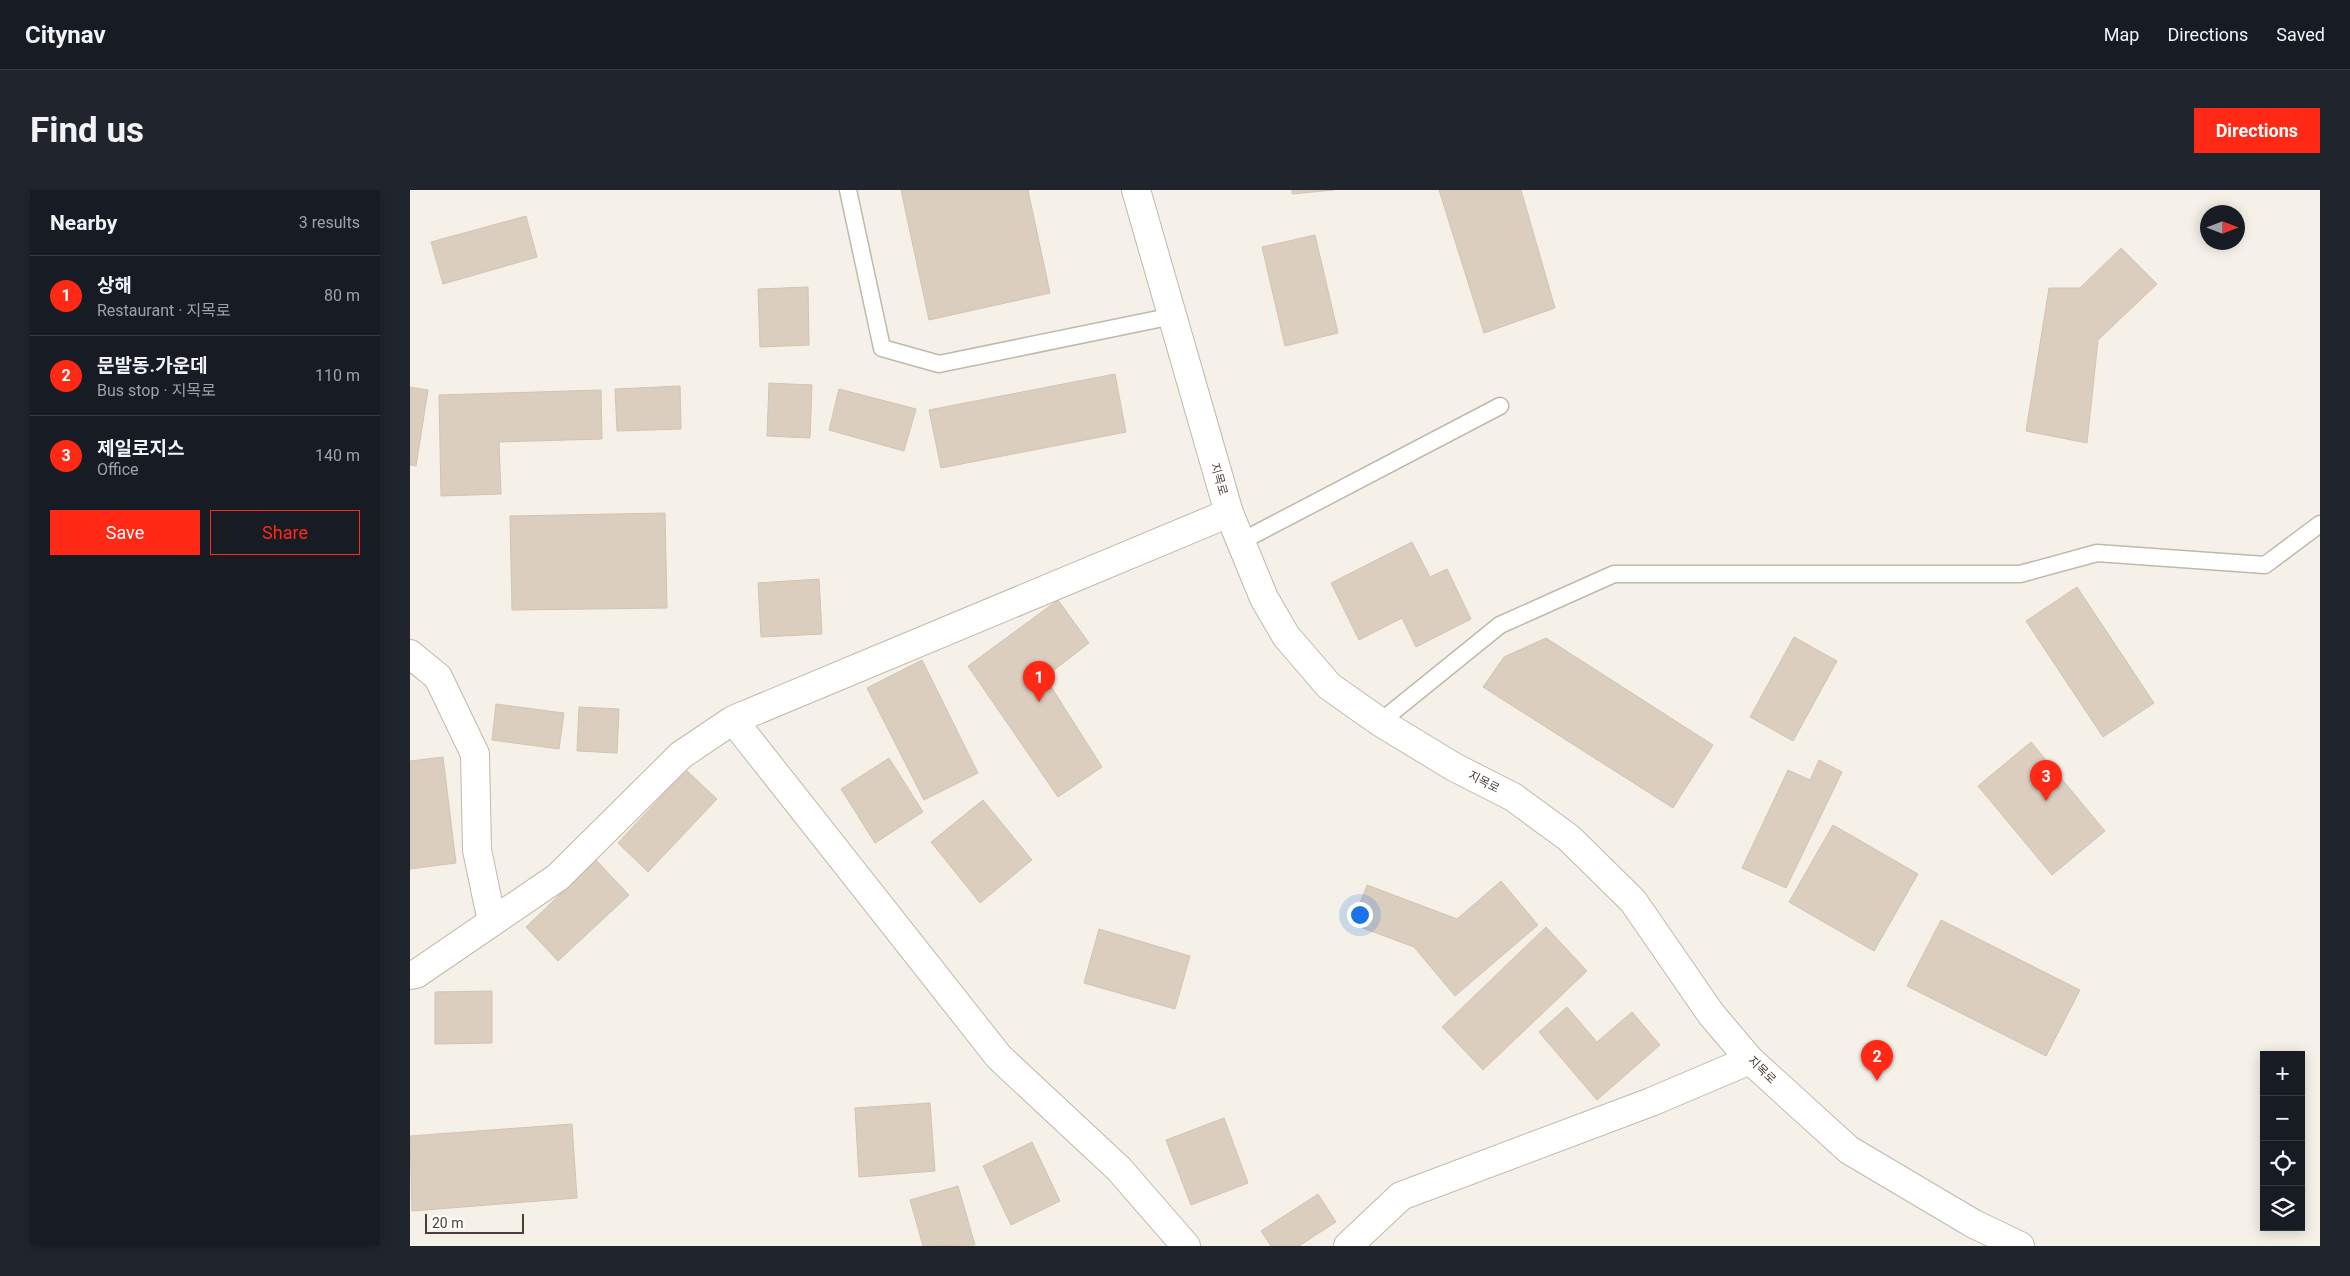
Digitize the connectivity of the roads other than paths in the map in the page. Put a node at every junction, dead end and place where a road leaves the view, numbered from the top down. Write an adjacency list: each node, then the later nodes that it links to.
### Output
1 (848, 190): 3 (lane)
2 (1136, 190): 3 (street, 지목로)
3 (1173, 316): 5 (street, 지목로)
4 (1500, 406): 7 (lane)
5 (1229, 514): 7 (street, 지목로); 9 (street)
6 (2320, 524): 10 (lane)
7 (1240, 542): 10 (street, 지목로)
8 (410, 654): 11 (street)
9 (733, 720): 11 (street); 14 (street)
10 (1380, 722): 13 (street, 지목로)
11 (492, 922): 12 (street)
12 (410, 975)
13 (1750, 1060): 15 (street); 16 (street, 지목로)
14 (1186, 1246)
15 (1348, 1246)
16 (2020, 1246)

